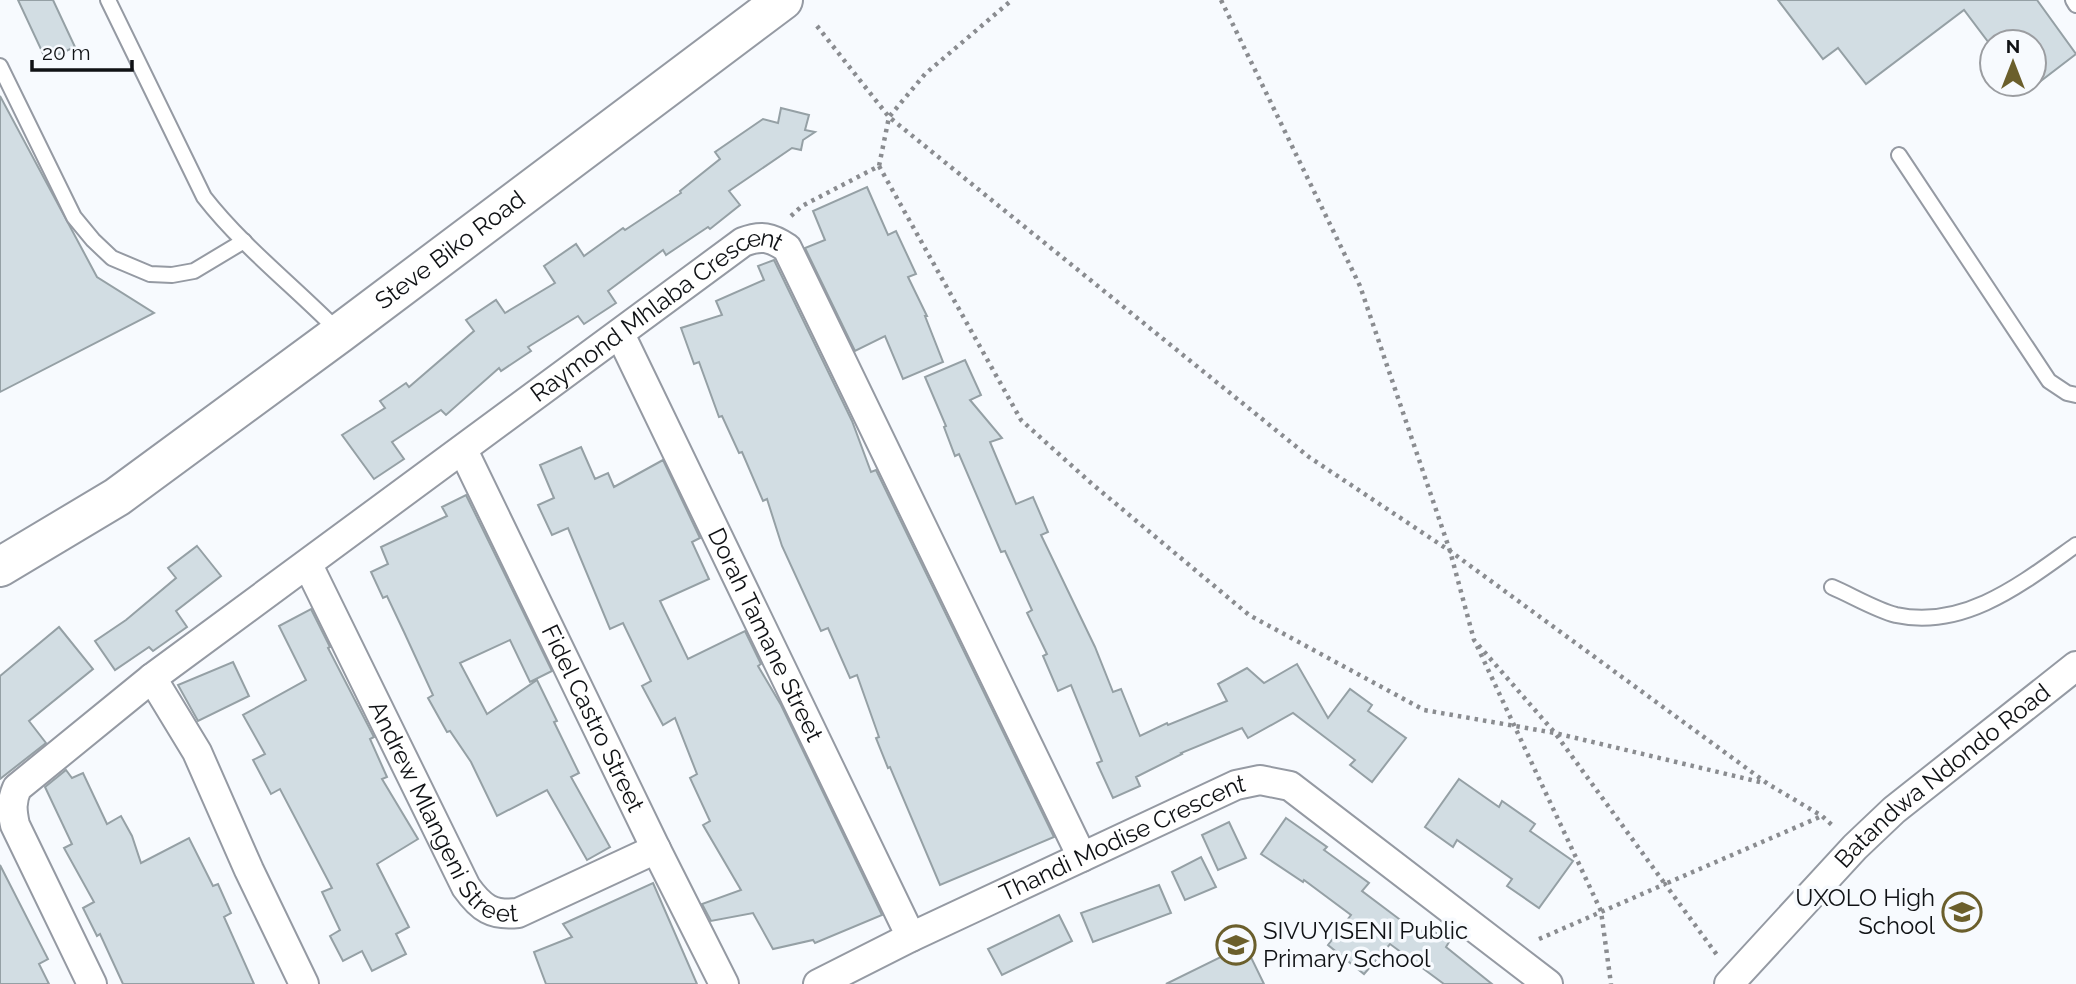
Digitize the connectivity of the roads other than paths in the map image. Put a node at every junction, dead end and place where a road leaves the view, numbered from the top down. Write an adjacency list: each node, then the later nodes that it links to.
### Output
1 (108, 0): 7 (lane)
2 (783, 0): 8 (street, Steve Biko Road)
3 (2073, 0): 4 (lane)
4 (2076, 5)
5 (0, 66): 7 (lane)
6 (1899, 155): 10 (lane)
7 (244, 241): 8 (lane)
8 (340, 333): 12 (street, Steve Biko Road)
9 (620, 334): 11 (street, Raymond Mhlaba Crescent); 21 (street, Raymond Mhlaba Crescent); 22 (street, Dorah Tamane Street)
10 (2076, 395)
11 (463, 450): 14 (street, Raymond Mhlaba Crescent); 20 (street, Fidel Castro Street)
12 (117, 497): 15 (street, Steve Biko Road); 17 (street, Steve Biko Road)
13 (2076, 545): 16 (lane)
14 (308, 565): 19 (street, Raymond Mhlaba Crescent); 20 (street, Andrew Mlangeni Street)
15 (0, 567)
16 (1832, 587)
17 (0, 596)
18 (2076, 666): 23 (street, Batandwa Ndondo Road)
19 (152, 678): 24 (street, Raymond Mhlaba Crescent); 25 (street)
20 (656, 849): 26 (street, Fidel Castro Street)
21 (1082, 857): 22 (street, Thandi Modise Crescent); 28 (street, Thandi Modise Crescent)
22 (911, 937): 27 (street, Thandi Modise Crescent)
23 (1732, 980)
24 (92, 984)
25 (304, 984)
26 (724, 984)
27 (818, 984)
28 (1548, 984)

